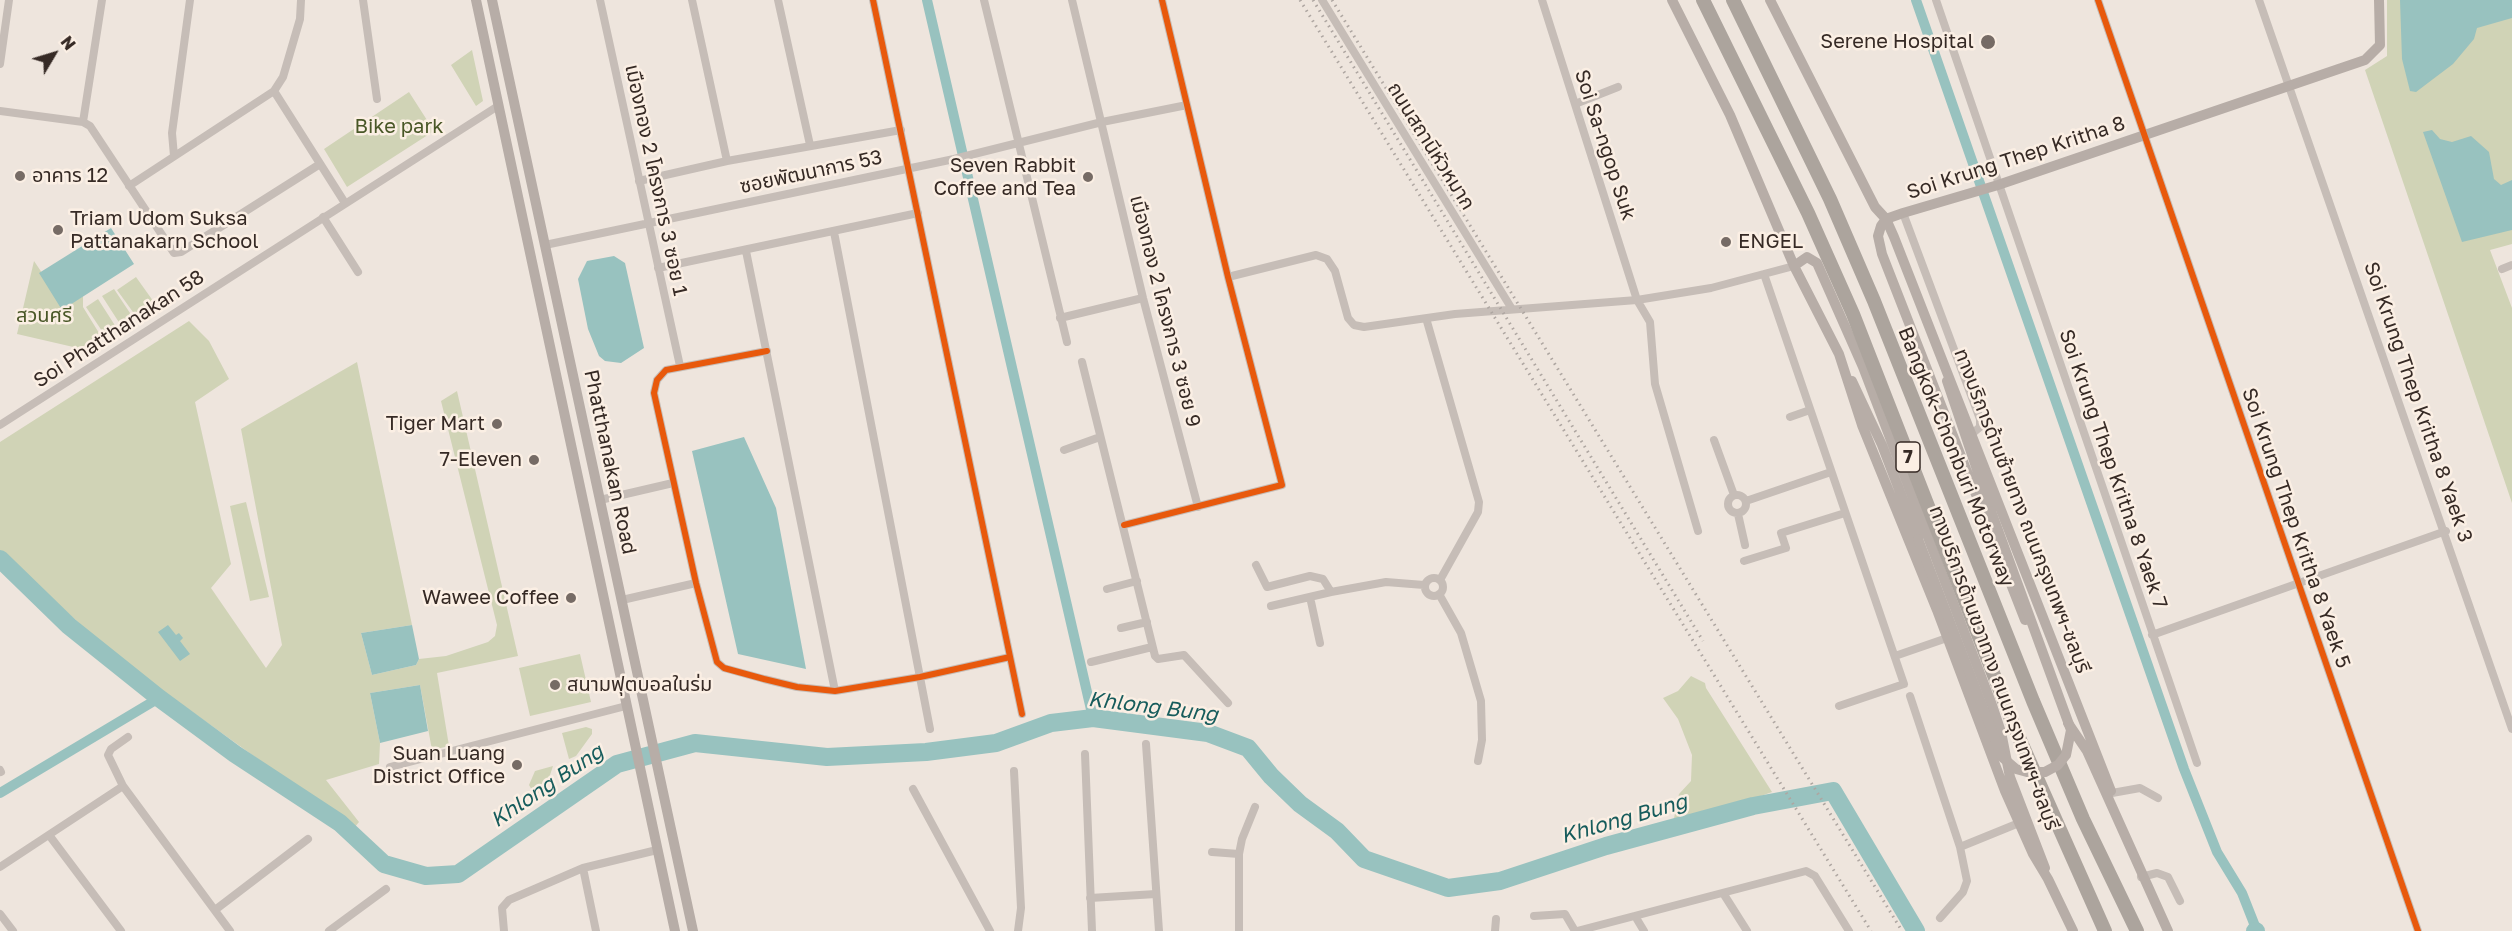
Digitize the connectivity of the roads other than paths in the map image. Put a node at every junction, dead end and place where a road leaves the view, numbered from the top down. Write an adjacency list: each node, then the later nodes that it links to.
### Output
1 (9, 0): 25 (street)
2 (102, 0): 35 (street)
3 (190, 0): 41 (street)
4 (301, 0): 28 (street)
5 (363, 0): 29 (street)
6 (476, 0): 33 (main road, Phatthanakan Road)
7 (492, 0): 30 (main road, Phatthanakan Road)
8 (600, 0): 45 (street, เมืองทอง 2 โครงการ 3 ซอย 1)
9 (692, 0): 42 (street)
10 (778, 0): 40 (street)
11 (873, 0): 37 (street)
12 (984, 0): 39 (street)
13 (1072, 0): 36 (street, เมืองทอง 2 โครงการ 3 ซอย 9)
14 (1162, 0): 32 (street)
15 (1322, 0): 69 (street, ถนนสถานีหัวหมาก)
16 (1542, 0): 31 (street, Soi Sa-ngop Suk)
17 (1672, 0): 61 (main road, ทางบริการด้านขวาทาง ถนนกรุงเทพฯ-ชลบุรี)
18 (1703, 0): 167 (highway, 7)
19 (1733, 0): 188 (highway, Bangkok-Chonburi Motorway / 7)
20 (1770, 0): 52 (main road, ทางบริการด้านซ้ายทาง ถนนกรุงเทพฯ-ชลบุรี)
21 (1936, 0): 47 (street, Soi Krung Thep Kritha 8 Yaek 7)
22 (2098, 0): 38 (street, Soi Krung Thep Kritha 8 Yaek 5)
23 (2259, 0): 27 (street, Soi Krung Thep Kritha 8 Yaek 3)
24 (2379, 0): 27 (main road, Soi Krung Thep Kritha 8)
25 (0, 64)
26 (1618, 87): 31 (street)
27 (2290, 87): 38 (main road, Soi Krung Thep Kritha 8); 97 (street, Soi Krung Thep Kritha 8 Yaek 3)
28 (274, 91): 41 (street); 43 (street)
29 (377, 99)
30 (514, 103): 33 (main road); 56 (main road, Phatthanakan Road)
31 (1575, 104): 68 (street, Soi Sa-ngop Suk)
32 (1187, 105): 36 (street, ซอยพัฒนาการ 53); 66 (street)
33 (498, 106): 48 (street, Soi Phatthanakan 58); 59 (main road, Phatthanakan Road)
34 (0, 111): 35 (street)
35 (83, 122): 46 (street)
36 (1102, 122): 39 (street, ซอยพัฒนาการ 53); 67 (street, เมืองทอง 2 โครงการ 3 ซอย 9)
37 (901, 130): 40 (street); 44 (street)
38 (2145, 136): 47 (main road, Soi Krung Thep Kritha 8); 106 (street, Soi Krung Thep Kritha 8 Yaek 5)
39 (1017, 144): 44 (street, ซอยพัฒนาการ 53); 70 (street)
40 (810, 145): 42 (street)
41 (174, 156): 46 (street)
42 (727, 161): 45 (street)
43 (320, 164): 46 (street); 48 (street)
44 (909, 168): 49 (street); 53 (street, ซอยพัฒนาการ 53)
45 (639, 181): 53 (street, เมืองทอง 2 โครงการ 3 ซอย 1)
46 (129, 186)
47 (1995, 186): 50 (main road, Soi Krung Thep Kritha 8); 116 (street, Soi Krung Thep Kritha 8 Yaek 7)
48 (345, 203): 51 (street, Soi Phatthanakan 58)
49 (918, 213): 54 (street); 121 (street)
50 (1903, 213): 52 (main road, Soi Krung Thep Kritha 8); 83 (street)
51 (323, 217): 64 (street); 82 (street, Soi Phatthanakan 58)
52 (1886, 219): 55 (main road, ทางบริการด้านซ้ายทาง ถนนกรุงเทพฯ-ชลบุรี); 58 (main road, ทางบริการด้านซ้ายทาง ถนนกรุงเทพฯ-ชลบุรี)
53 (649, 223): 56 (street, ซอยพัฒนาการ 53); 62 (street, เมืองทอง 2 โครงการ 3 ซอย 1)
54 (834, 232): 57 (street); 123 (street)
55 (1894, 237): 58 (main road); 72 (main road, ทางบริการด้านซ้ายทาง ถนนกรุงเทพฯ-ชลบุรี)
56 (545, 245): 59 (main road); 90 (main road, Phatthanakan Road)
57 (746, 250): 62 (street); 75 (street)
58 (1882, 254): 73 (main road, ทางบริการด้านซ้ายทาง ถนนกรุงเทพฯ-ชลบุรี)
59 (530, 255): 100 (main road, Phatthanakan Road)
60 (2512, 265): 63 (street)
61 (1794, 266): 65 (street); 76 (main road, ทางบริการด้านขวาทาง ถนนกรุงเทพฯ-ชลบุรี); 155 (main road, ทางบริการด้านขวาทาง ถนนกรุงเทพฯ-ชลบุรี)
62 (658, 268): 79 (street, เมืองทอง 2 โครงการ 3 ซอย 1)
63 (2502, 269)
64 (358, 272)
65 (1764, 274): 68 (street); 80 (street)
66 (1228, 277): 71 (street); 92 (street)
67 (1143, 298): 70 (street); 92 (street, เมืองทอง 2 โครงการ 3 ซอย 9)
68 (1637, 300): 69 (street); 96 (street, Soi Sa-ngop Suk)
69 (1512, 309): 71 (street)
70 (1060, 318): 74 (street)
71 (1426, 318): 103 (street)
72 (1928, 322): 73 (main road); 77 (main road, ทางบริการด้านซ้ายทาง ถนนกรุงเทพฯ-ชลบุรี)
73 (1912, 328): 144 (main road, ทางบริการด้านซ้ายทาง ถนนกรุงเทพฯ-ชลบุรี)
74 (1067, 342)
75 (766, 351): 79 (street); 124 (street)
76 (1839, 354): 77 (main road, bridge); 117 (main road, ทางบริการด้านขวาทาง ถนนกรุงเทพฯ-ชลบุรี)
77 (1943, 360): 83 (main road, ทางบริการด้านซ้ายทาง ถนนกรุงเทพฯ-ชลบุรี)
78 (1082, 362): 84 (street)
79 (680, 366): 88 (street)
80 (1810, 410): 81 (street); 87 (street)
81 (1790, 417)
82 (0, 425)
83 (1973, 433): 141 (main road, ทางบริการด้านซ้ายทาง ถนนกรุงเทพฯ-ชลบุรี)
84 (1100, 437): 86 (street); 95 (street)
85 (1714, 440): 89 (street)
86 (1064, 450)
87 (1831, 472): 91 (street); 93 (street)
88 (673, 483): 90 (street); 105 (street)
89 (1734, 495): 91 (street); 94 (street)
90 (600, 500): 99 (main road, Phatthanakan Road)
91 (1746, 501): 94 (street)
92 (1198, 507): 95 (street)
93 (1845, 513): 101 (street); 120 (street)
94 (1738, 514): 98 (street)
95 (1124, 525): 104 (street)
96 (1698, 531)
97 (2446, 531): 106 (street); 131 (street, Soi Krung Thep Kritha 8 Yaek 3)
98 (1745, 545)
99 (611, 552): 100 (main road); 112 (main road, Phatthanakan Road)
100 (594, 555): 127 (main road, Phatthanakan Road)
101 (1744, 561)
102 (1256, 565): 109 (street)
103 (1440, 580): 107 (street); 110 (street)
104 (1137, 581): 108 (street); 114 (street)
105 (696, 583): 112 (street); 124 (street)
106 (2298, 583): 116 (street); 189 (street, Soi Krung Thep Kritha 8 Yaek 5)
107 (1424, 585): 109 (street); 110 (street)
108 (1107, 589)
109 (1331, 592): 111 (street)
110 (1439, 594): 135 (street)
111 (1310, 597): 113 (street); 118 (street)
112 (622, 600): 177 (main road, Phatthanakan Road)
113 (1271, 606)
114 (1147, 622): 115 (street); 119 (street)
115 (1121, 628)
116 (2152, 634): 136 (street, Soi Krung Thep Kritha 8 Yaek 7)
117 (1947, 638): 120 (street); 145 (main road, ทางบริการด้านขวาทาง ถนนกรุงเทพฯ-ชลบุรี)
118 (1320, 643)
119 (1152, 647): 122 (street); 126 (street)
120 (1895, 656): 128 (street)
121 (1010, 657): 123 (street); 129 (street)
122 (1091, 662)
123 (920, 677): 124 (street); 130 (street)
124 (835, 691)
125 (1910, 696): 148 (street)
126 (1228, 703)
127 (626, 706): 137 (street); 149 (main road, Phatthanakan Road)
128 (1839, 706)
129 (1022, 714)
130 (930, 729)
131 (2512, 729)
132 (128, 737): 139 (street)
133 (1146, 744): 158 (street)
134 (1085, 754): 159 (street)
135 (1478, 761)
136 (2197, 763)
137 (390, 768)
138 (1014, 771): 179 (street)
139 (123, 786): 146 (street); 161 (street)
140 (913, 789): 178 (street)
141 (2112, 793): 142 (street); 144 (main road, ทางบริการด้านซ้ายทาง ถนนกรุงเทพฯ-ชลบุรี)
142 (2158, 798)
143 (1255, 807): 151 (street)
144 (2117, 818): 154 (main road, ทางบริการด้านซ้ายทาง ถนนกรุงเทพฯ-ชลบุรี)
145 (2019, 823): 148 (street); 155 (main road, ทางบริการด้านขวาทาง ถนนกรุงเทพฯ-ชลบุรี)
146 (49, 835): 152 (street); 171 (street)
147 (308, 839): 161 (street)
148 (1960, 847): 165 (street)
149 (657, 850): 153 (street); 176 (main road, Phatthanakan Road)
150 (1212, 852): 151 (street)
151 (1239, 854): 182 (street)
152 (0, 867)
153 (583, 868): 174 (street); 175 (street)
154 (2141, 877): 160 (street); 168 (main road, ทางบริการด้านซ้ายทาง ถนนกรุงเทพฯ-ชลบุรี)
155 (2048, 879): 169 (main road, ทางบริการด้านขวาทาง ถนนกรุงเทพฯ-ชลบุรี)
156 (386, 889): 173 (street)
157 (1723, 893): 164 (street); 186 (street); 187 (street)
158 (1156, 894): 159 (street); 181 (street)
159 (1090, 898): 180 (street)
160 (2180, 901)
161 (215, 910): 172 (street)
162 (0, 914): 170 (street)
163 (1534, 916): 184 (street)
164 (1635, 916): 184 (street); 185 (street)
165 (1940, 918)
166 (1496, 919): 183 (street)
167 (2102, 925)
168 (2167, 929)
169 (2073, 930)
170 (13, 931)
171 (121, 931)
172 (230, 931)
173 (329, 931)
174 (504, 931)
175 (596, 931)
176 (675, 931)
177 (693, 931)
178 (990, 931)
179 (1018, 931)
180 (1092, 931)
181 (1159, 931)
182 (1239, 931)
183 (1495, 931)
184 (1576, 931)
185 (1644, 931)
186 (1747, 931)
187 (1849, 931)
188 (2137, 931)
189 (2418, 931)

